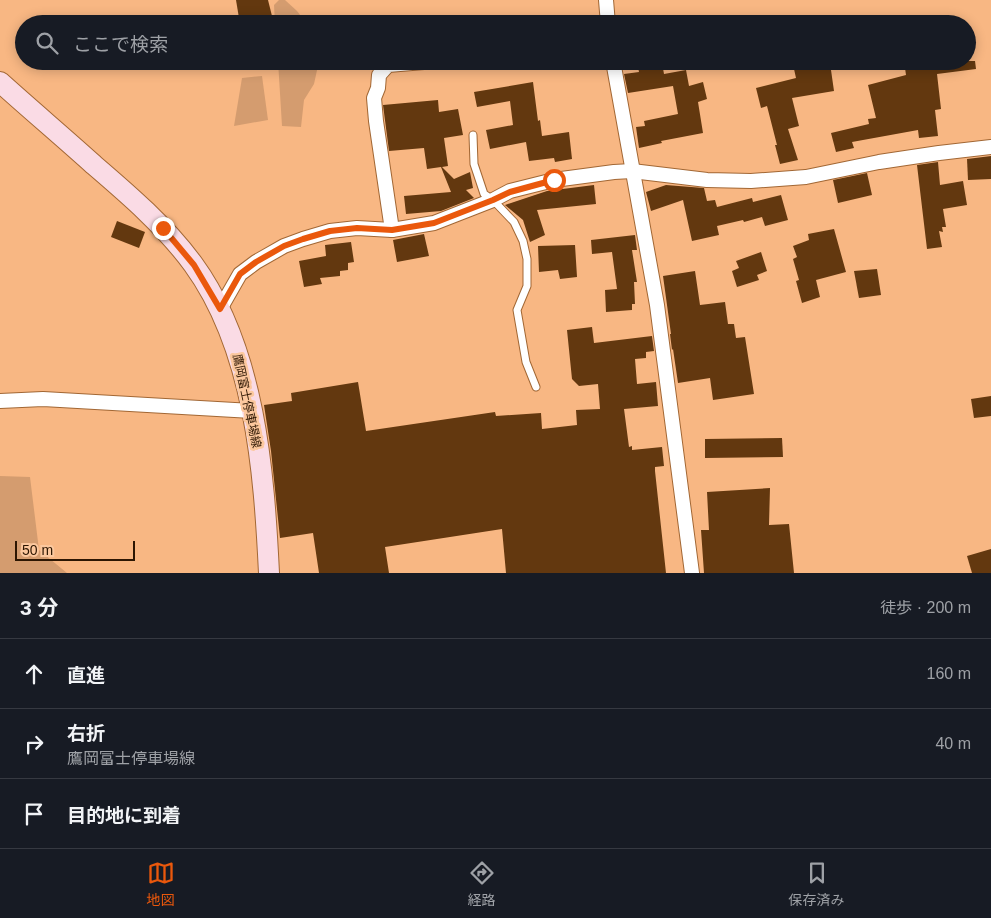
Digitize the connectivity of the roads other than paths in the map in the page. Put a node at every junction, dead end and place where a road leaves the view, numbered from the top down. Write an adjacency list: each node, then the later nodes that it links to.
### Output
1 (606, 0): 2 (street)
2 (607, 15)
3 (384, 70): 10 (street)
4 (615, 70): 8 (street)
5 (0, 82): 11 (main road, 鷹岡富士停車場線)
6 (474, 136): 9 (lane)
7 (991, 147): 8 (street)
8 (632, 171): 9 (street); 16 (street)
9 (493, 200): 10 (street); 12 (lane)
10 (392, 230): 11 (street)
11 (220, 309): 14 (main road, 鷹岡富士停車場線)
12 (536, 387)
13 (0, 401): 14 (street)
14 (252, 411): 15 (main road, 鷹岡富士停車場線)
15 (269, 573)
16 (692, 573)

